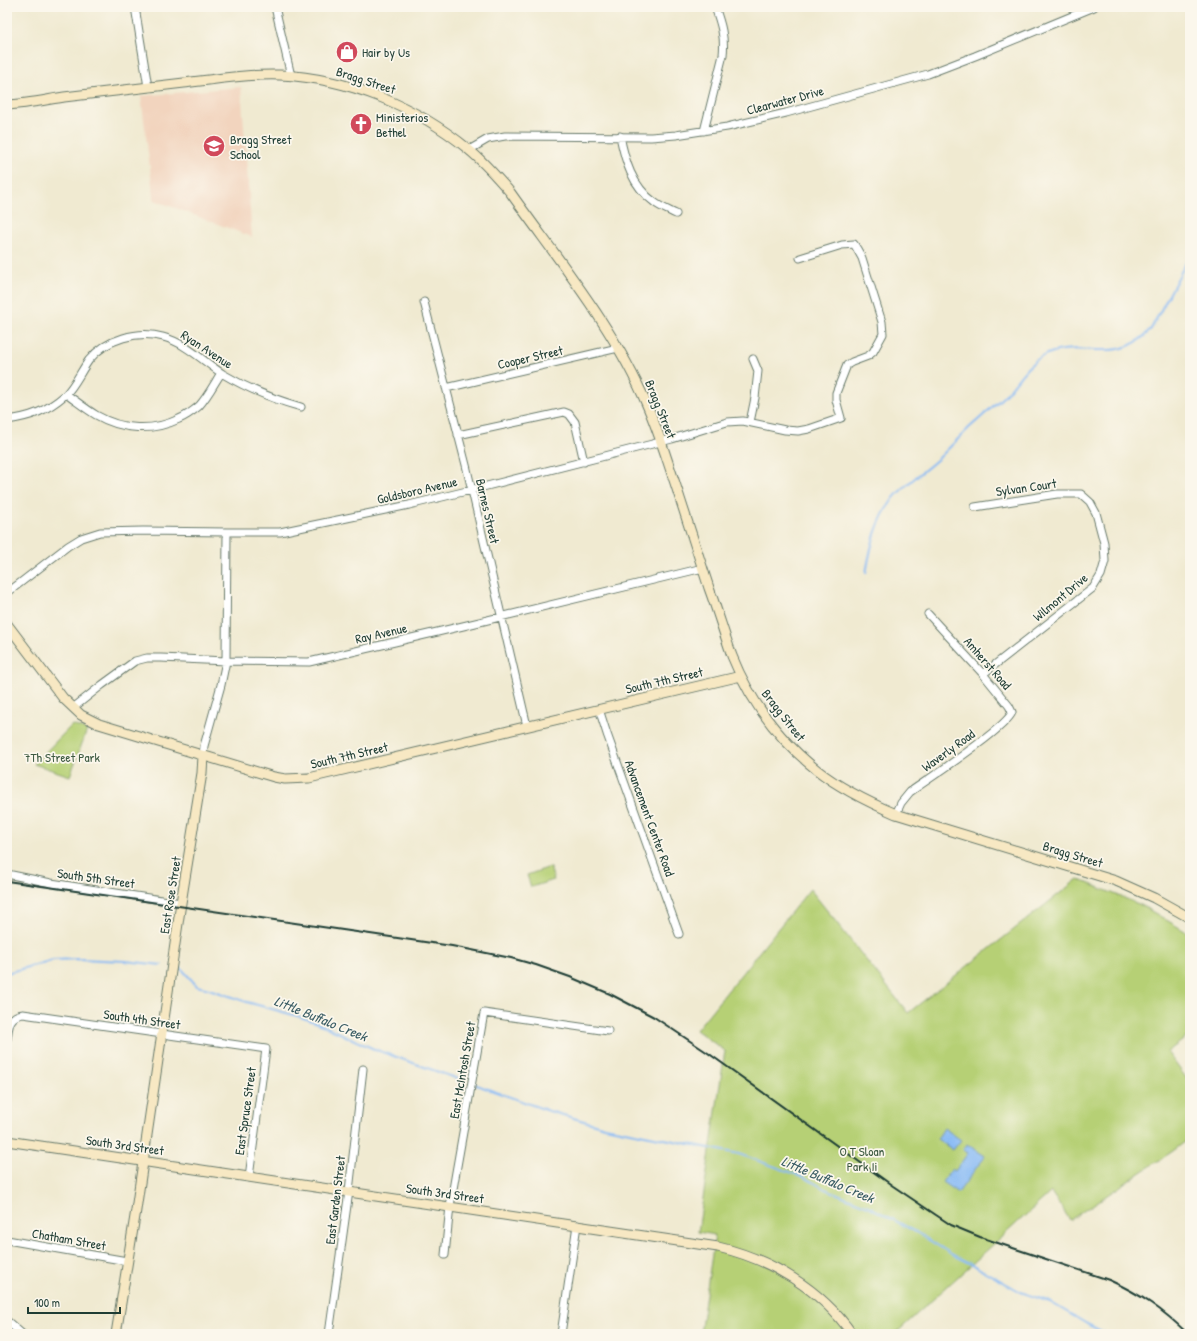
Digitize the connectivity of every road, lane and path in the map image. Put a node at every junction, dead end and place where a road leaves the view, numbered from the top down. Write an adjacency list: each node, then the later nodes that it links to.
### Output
1 (135, 7): 6 (street)
2 (274, 7): 5 (street)
3 (715, 7): 8 (street)
4 (1094, 7): 8 (street, Clearwater Drive)
5 (291, 76): 6 (street, Bragg Street); 10 (street, Bragg Street)
6 (148, 87): 7 (street, Bragg Street)
7 (7, 105)
8 (704, 131): 9 (street, Clearwater Drive)
9 (620, 136): 10 (street, Clearwater Drive); 11 (street)
10 (470, 150): 14 (street, Bragg Street)
11 (676, 214)
12 (800, 258): 21 (street, Goldsboro Avenue)
13 (424, 302): 17 (street, Barnes Street)
14 (618, 348): 17 (street, Cooper Street); 23 (street, Bragg Street)
15 (753, 359): 21 (street)
16 (221, 373): 18 (street); 18 (street, Ryan Avenue); 19 (street, Ryan Avenue)
17 (446, 388): 22 (street, Barnes Street)
18 (66, 394): 20 (street, Ryan Avenue)
19 (301, 407)
20 (7, 420)
21 (750, 422): 23 (street, Goldsboro Avenue)
22 (458, 435): 24 (street); 25 (street, Barnes Street)
23 (661, 442): 24 (street, Goldsboro Avenue); 29 (street, Bragg Street)
24 (584, 462): 25 (street, Goldsboro Avenue)
25 (471, 490): 28 (street, Goldsboro Avenue); 32 (street, Barnes Street)
26 (1081, 494): 27 (street, Sylvan Court); 35 (street, Wilmont Drive)
27 (975, 506)
28 (227, 532): 30 (street, Goldsboro Avenue); 34 (street, East Rose Street)
29 (703, 568): 32 (street, Ray Avenue); 36 (street, Bragg Street)
30 (7, 592)
31 (928, 614): 35 (street, Amherst Road)
32 (501, 616): 34 (street, Ray Avenue); 40 (street, Barnes Street)
33 (7, 624): 38 (street, South 7th Street)
34 (226, 661): 38 (street, Ray Avenue); 41 (street, East Rose Street)
35 (983, 674): 37 (street, Amherst Road)
36 (741, 676): 39 (street, South 7th Street); 42 (street, Bragg Street)
37 (1009, 706): 42 (street, Waverly Road)
38 (73, 708): 41 (street, South 7th Street)
39 (599, 709): 40 (street, South 7th Street); 46 (street, Advancement Center Road)
40 (526, 726): 41 (street, South 7th Street)
41 (203, 756): 44 (street, East Rose Street)
42 (896, 814): 45 (street, Bragg Street)
43 (7, 874): 44 (street, South 5th Street)
44 (181, 903): 48 (street, East Rose Street)
45 (1190, 918)
46 (679, 934)
47 (608, 1031): 56 (street, East McIntosh Street)
48 (161, 1034): 49 (street, South 4th Street); 50 (street, South 4th Street); 53 (street, East Rose Street)
49 (7, 1039)
50 (266, 1049): 54 (street, East Spruce Street)
51 (363, 1069): 55 (street, East Garden Street)
52 (7, 1141): 53 (street, South 3rd Street)
53 (143, 1161): 54 (street, South 3rd Street); 60 (street, East Rose Street)
54 (249, 1177): 55 (street, South 3rd Street)
55 (349, 1191): 56 (street, South 3rd Street); 64 (street, East Garden Street)
56 (450, 1206): 57 (street, South 3rd Street); 59 (street, East McIntosh Street)
57 (577, 1225): 65 (street); 66 (street, South 3rd Street)
58 (7, 1240): 60 (street, Chatham Street)
59 (445, 1255)
60 (127, 1261): 63 (street, East Rose Street)
61 (7, 1321): 62 (street)
62 (22, 1334)
63 (116, 1334)
64 (329, 1334)
65 (561, 1334)
66 (852, 1334)

